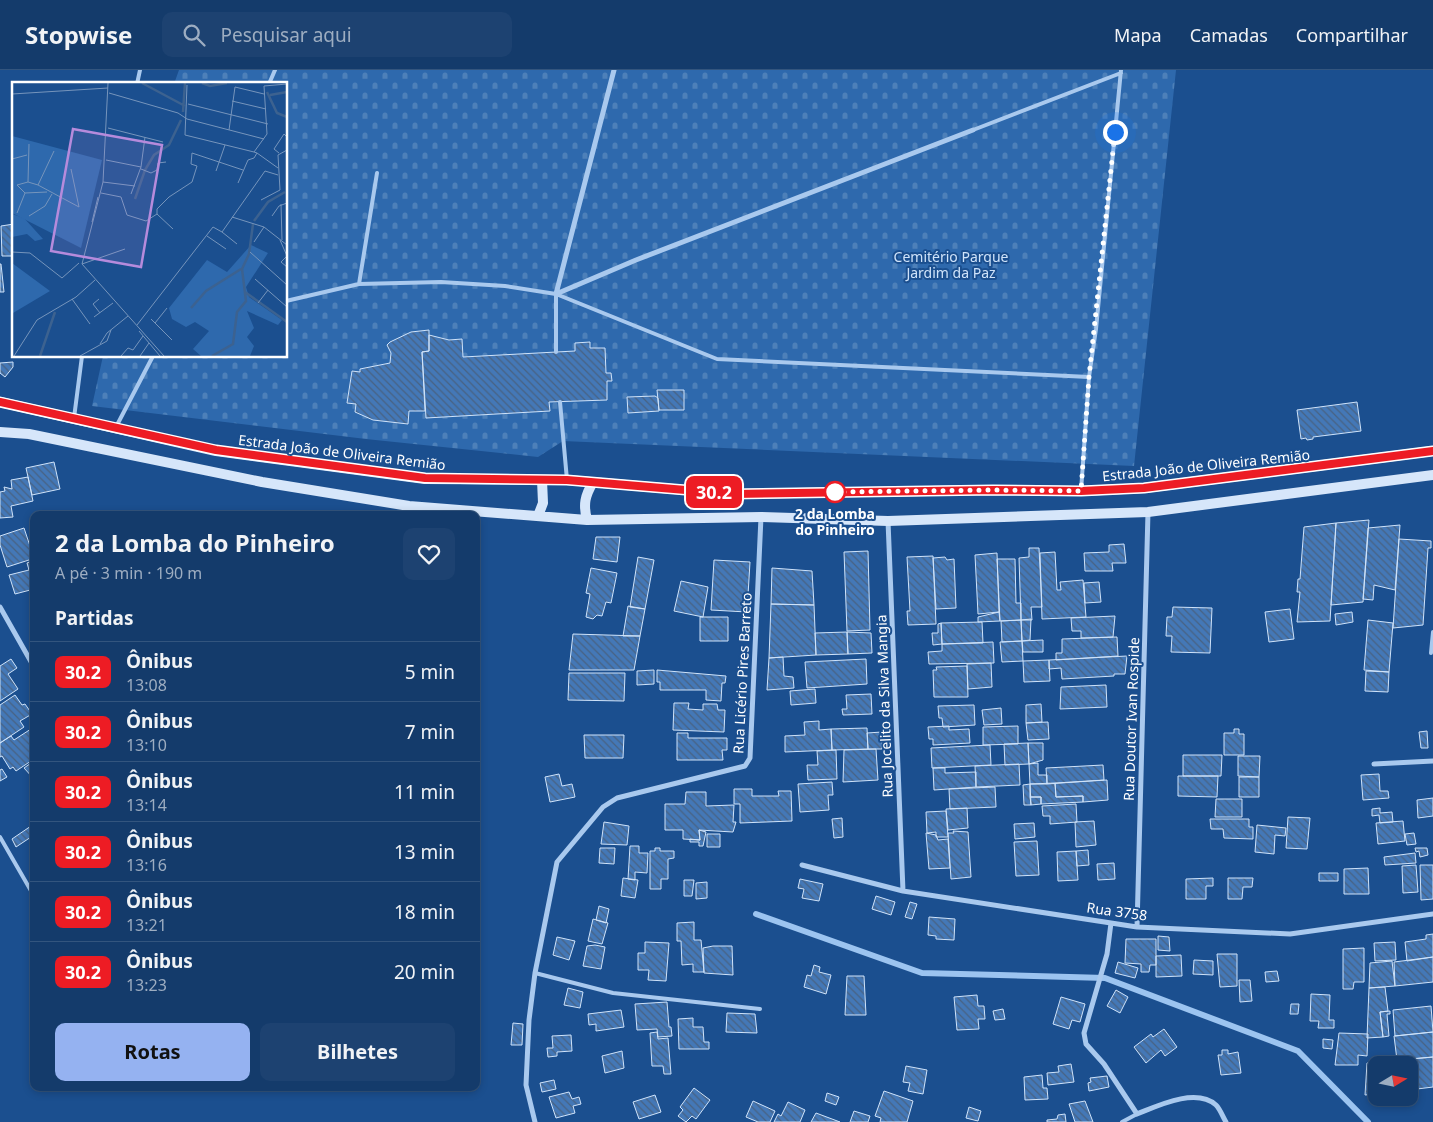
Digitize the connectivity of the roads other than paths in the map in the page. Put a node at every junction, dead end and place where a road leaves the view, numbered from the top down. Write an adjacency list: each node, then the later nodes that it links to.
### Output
1 (275, 70): 4 (lane)
2 (614, 70): 8 (street)
3 (1121, 71): 5 (lane); 13 (lane)
4 (270, 82)
5 (973, 130): 8 (street)
6 (377, 173): 7 (lane)
7 (360, 284): 8 (lane); 9 (lane)
8 (556, 294): 10 (lane); 13 (lane)
9 (288, 300)
10 (556, 352)
11 (82, 358): 16 (lane)
12 (152, 358): 17 (lane)
13 (1089, 377): 24 (lane)
14 (0, 402): 16 (main road, Estrada João de Oliveira Remião)
15 (560, 402): 22 (lane)
16 (74, 420): 17 (main road, Estrada João de Oliveira Remião)
17 (116, 429): 21 (main road, Estrada João de Oliveira Remião)
18 (0, 432): 25 (main road)
19 (1433, 451): 24 (main road, Estrada João de Oliveira Remião)
20 (1433, 475): 27 (main road)
21 (542, 480): 22 (main road, Estrada João de Oliveira Remião); 28 (main road)
22 (567, 480): 23 (main road, Estrada João de Oliveira Remião)
23 (594, 482): 24 (main road, Estrada João de Oliveira Remião); 30 (main road)
24 (1081, 491)
25 (474, 511)
26 (480, 512): 28 (main road)
27 (1148, 512): 31 (main road); 44 (street, Rua Doutor Ivan Rospide)
28 (538, 516): 30 (main road)
29 (761, 517): 30 (main road); 31 (main road); 45 (street, Rua Licério Pires Barreto)
30 (587, 520)
31 (888, 521): 41 (street, Rua Jocelito da Silva Mangia)
32 (0, 607): 35 (street)
33 (1433, 632): 34 (lane)
34 (1431, 653)
35 (30, 660)
36 (1433, 761): 37 (street)
37 (1374, 764)
38 (0, 837): 40 (lane)
39 (802, 865): 41 (street, Rua 3758)
40 (30, 889)
41 (903, 891): 43 (street, Rua 3758)
42 (1433, 914): 44 (street, Rua 3758)
43 (1111, 922): 44 (street, Rua 3758); 47 (street)
44 (1137, 927)
45 (535, 973): 46 (lane); 48 (street, Rua Licério Pires Barreto)
46 (760, 1009)
47 (1137, 1114): 49 (lane); 50 (street)
48 (535, 1122)
49 (1122, 1122)
50 (1226, 1122)

